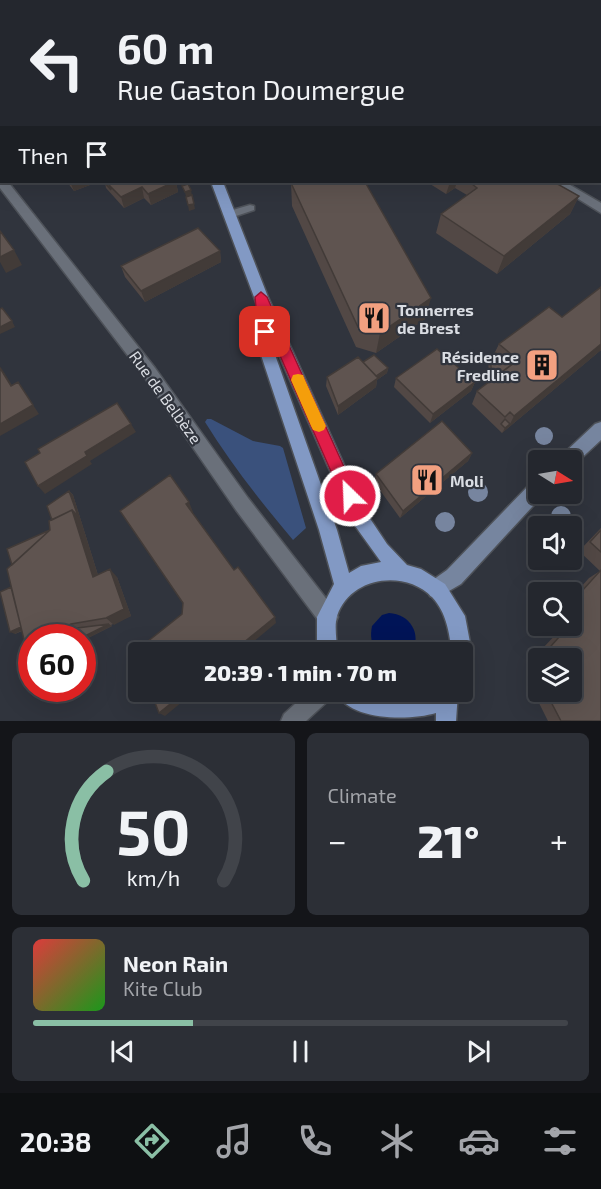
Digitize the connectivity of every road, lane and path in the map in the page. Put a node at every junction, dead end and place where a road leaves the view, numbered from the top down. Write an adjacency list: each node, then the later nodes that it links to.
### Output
1 (2, 183): 14 (street, Rue de Belbèze)
2 (217, 183): 6 (main road)
3 (559, 183): 5 (street)
4 (250, 208): 6 (lane)
5 (601, 209)
6 (230, 214): 7 (main road)
7 (261, 297): 11 (main road); 12 (main road)
8 (601, 429): 9 (main road)
9 (579, 450)
10 (528, 499): 13 (main road)
11 (400, 569): 12 (main road); 13 (main road)
12 (344, 587): 14 (main road)
13 (437, 590): 16 (main road)
14 (328, 617): 15 (main road)
15 (326, 642)
16 (461, 642)
17 (312, 702): 22 (street)
18 (358, 702): 21 (main road)
19 (439, 702): 21 (main road)
20 (447, 702): 23 (main road)
21 (374, 716)
22 (291, 721)
23 (446, 721)

